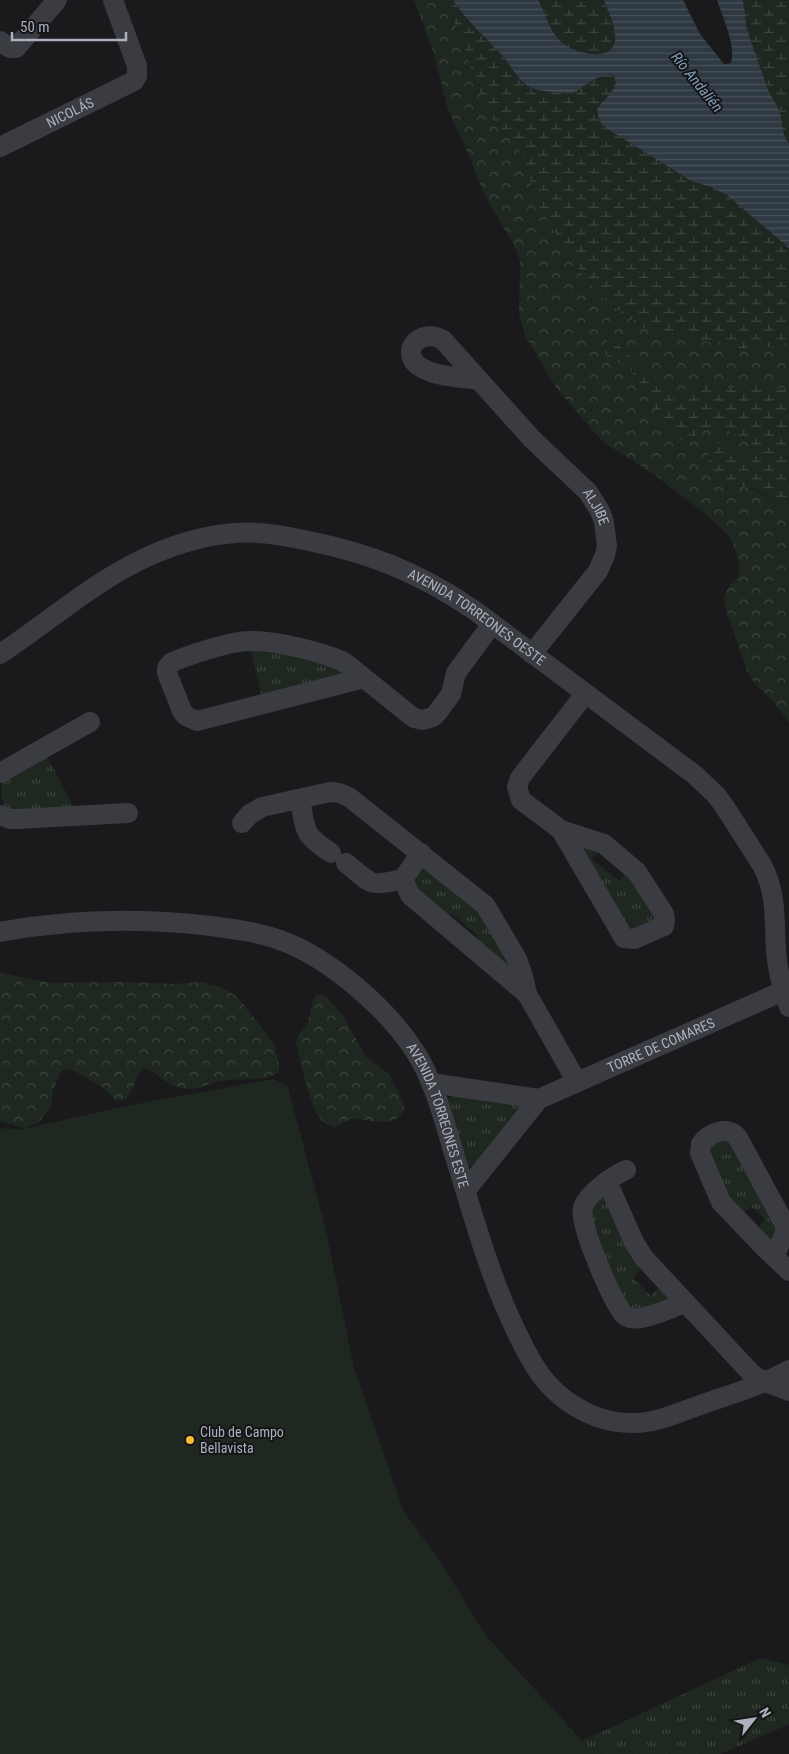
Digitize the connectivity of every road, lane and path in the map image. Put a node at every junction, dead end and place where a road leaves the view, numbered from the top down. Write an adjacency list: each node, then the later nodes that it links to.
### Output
1 (57, 0): 3 (street)
2 (113, 0): 4 (street, NICOLÁS)
3 (6, 45)
4 (0, 148)
5 (478, 380): 8 (street, ALJIBE)
6 (492, 624): 7 (street, AVENIDA TORREONES OESTE); 8 (street, AVENIDA TORREONES OESTE); 9 (street)
7 (0, 654)
8 (532, 654): 10 (street, AVENIDA TORREONES OESTE)
9 (364, 678): 9 (street)
10 (585, 694): 17 (street); 22 (street, AVENIDA TORREONES OESTE)
11 (90, 722): 12 (street)
12 (0, 773)
13 (300, 799): 16 (street); 18 (street); 19 (street)
14 (128, 813): 15 (street)
15 (0, 815)
16 (242, 823)
17 (562, 830): 17 (street)
18 (421, 853): 19 (street); 21 (street)
19 (403, 879): 21 (street)
20 (0, 932): 24 (street, AVENIDA TORREONES ESTE)
21 (527, 994): 23 (street)
22 (786, 999): 23 (street, TORRE DE COMARES)
23 (577, 1082): 25 (street, TORRE DE COMARES)
24 (430, 1083): 25 (street); 28 (street, AVENIDA TORREONES ESTE)
25 (539, 1098): 28 (street, TORRE DE COMARES)
26 (626, 1170): 27 (street)
27 (607, 1181): 31 (street); 31 (street)
28 (466, 1190): 33 (street, AVENIDA TORREONES ESTE)
29 (774, 1256): 29 (street); 30 (street)
30 (789, 1271)
31 (685, 1303): 33 (street)
32 (789, 1370): 33 (street)
33 (765, 1382): 34 (street)
34 (789, 1391)

